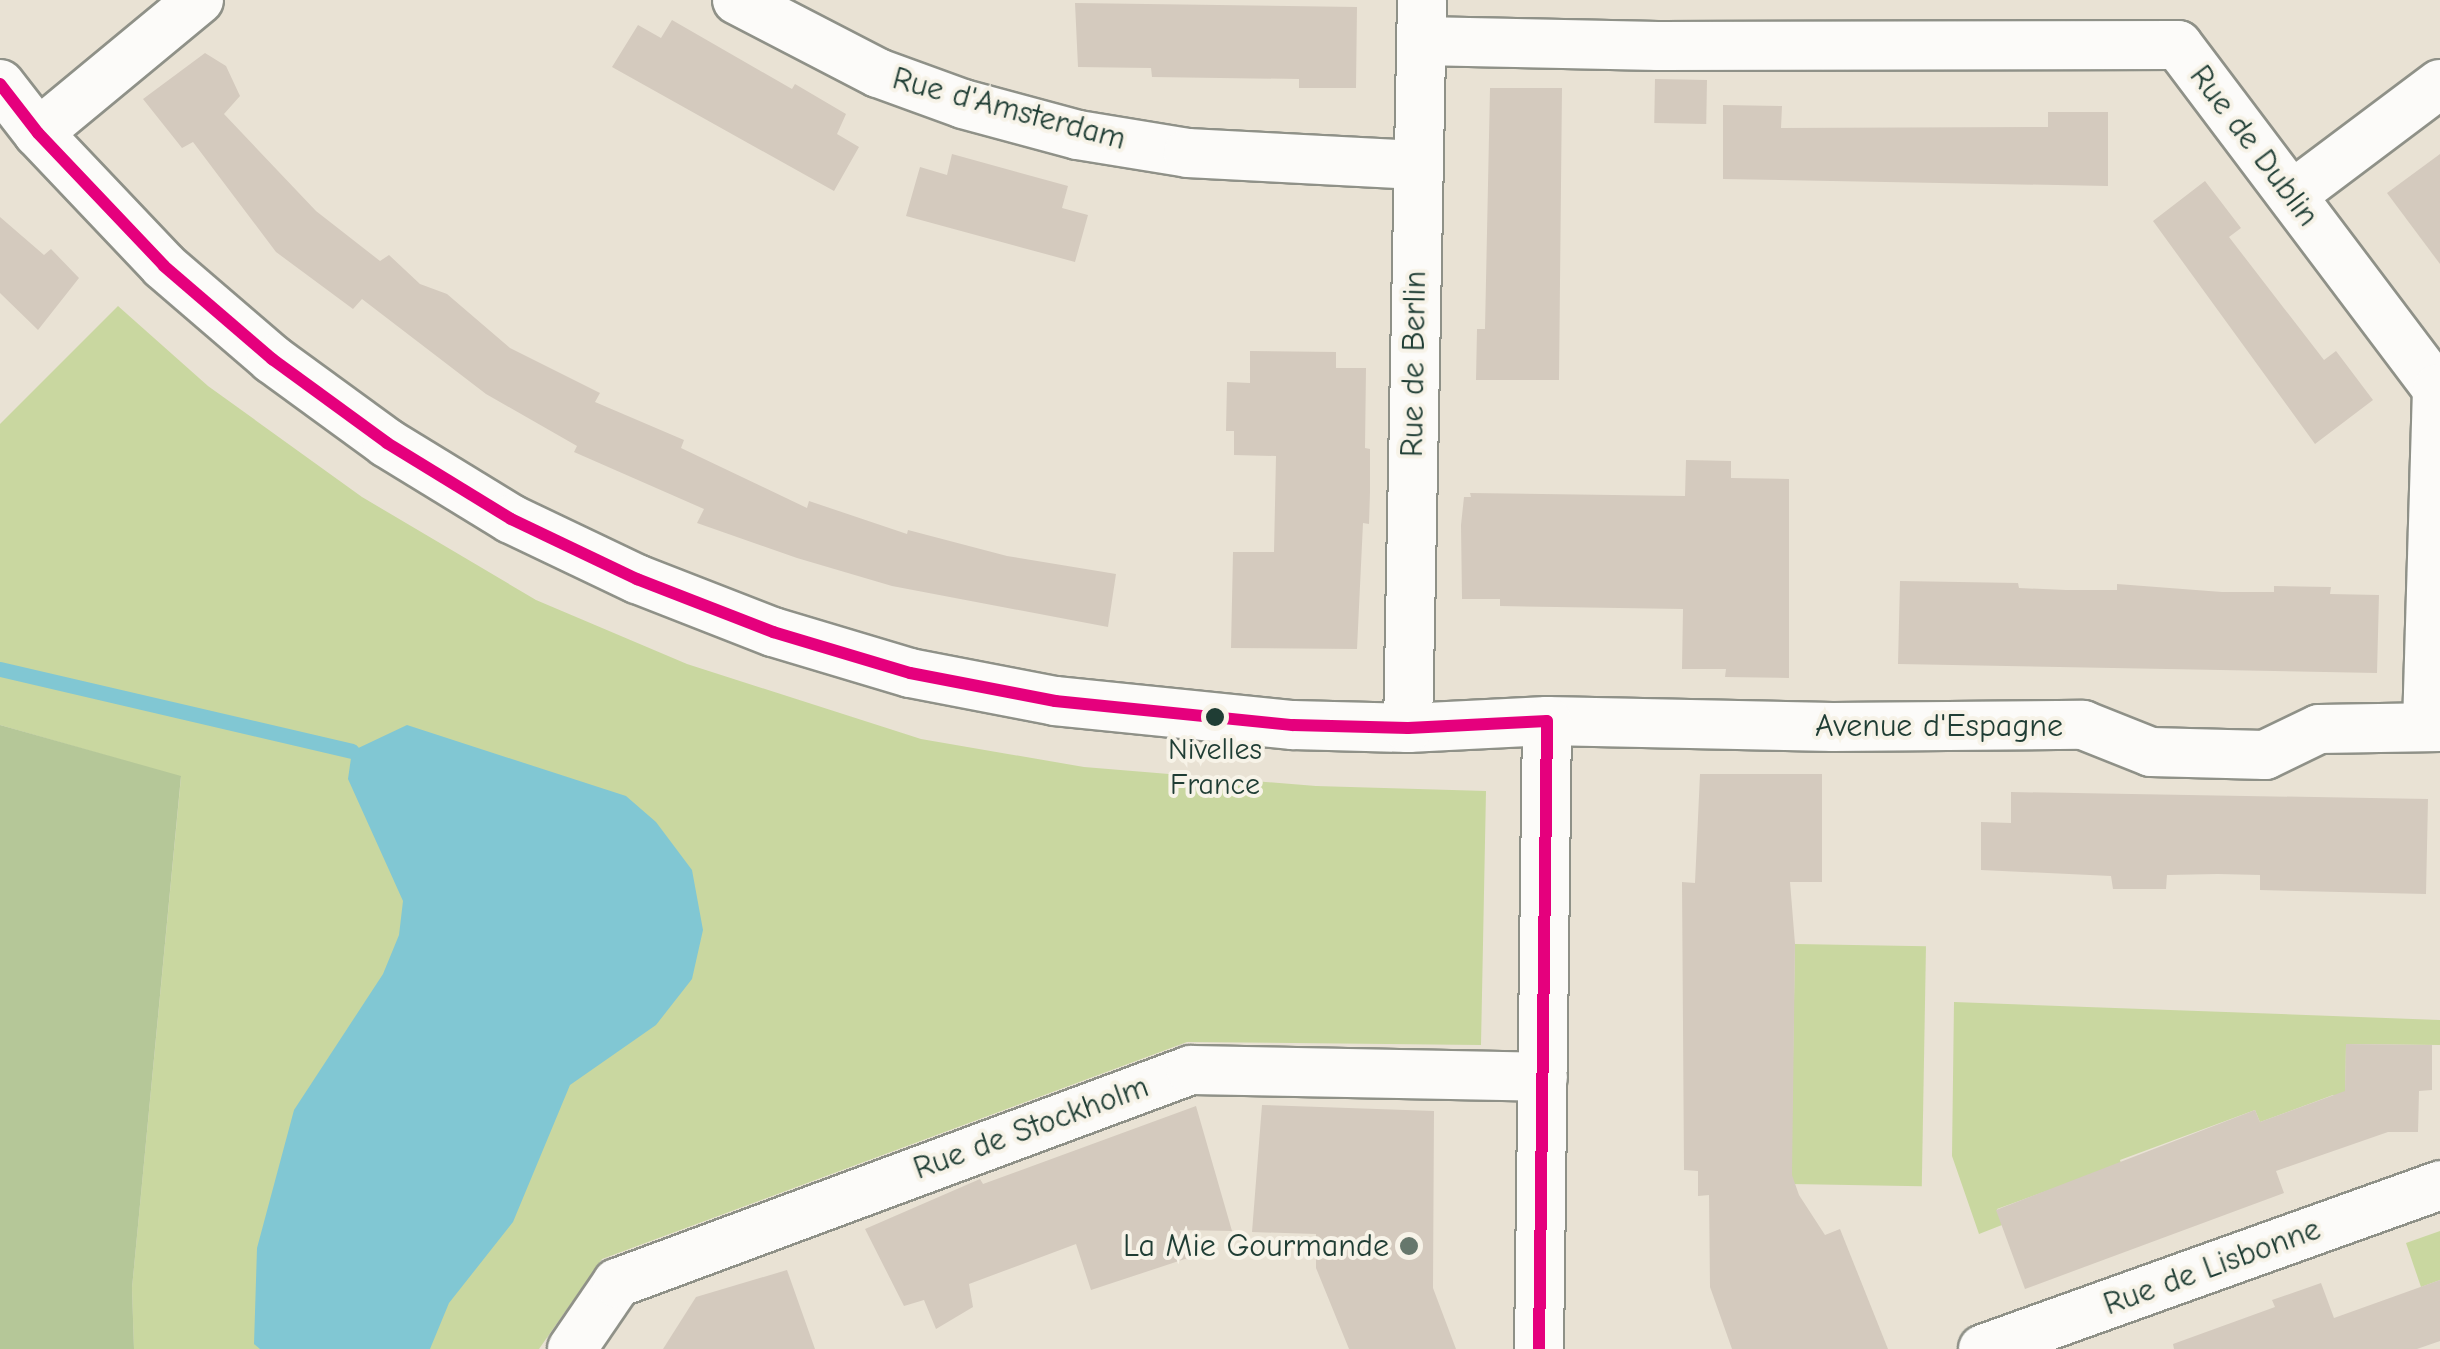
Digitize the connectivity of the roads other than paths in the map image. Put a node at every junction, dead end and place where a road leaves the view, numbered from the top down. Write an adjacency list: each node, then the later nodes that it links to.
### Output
1 (199, 0): 6 (street)
2 (738, 0): 7 (street, Rue d'Amsterdam)
3 (1422, 20): 7 (street, Rue de Berlin); 8 (street, Rue de Dublin)
4 (0, 84): 6 (street, Avenue d'Espagne)
5 (2440, 84): 8 (street)
6 (38, 133): 11 (street, Avenue d'Espagne)
7 (1417, 165): 11 (street, Rue de Berlin)
8 (2292, 195): 10 (street, Rue de Dublin)
9 (1547, 721): 10 (street, Avenue d'Espagne); 11 (street, Avenue d'Espagne); 12 (street)
10 (2434, 727)
11 (1408, 728)
12 (1543, 1078): 14 (street, Rue de Stockholm); 15 (street)
13 (2440, 1185): 16 (street, Rue de Lisbonne)
14 (572, 1349)
15 (1539, 1349)
16 (1983, 1349)

